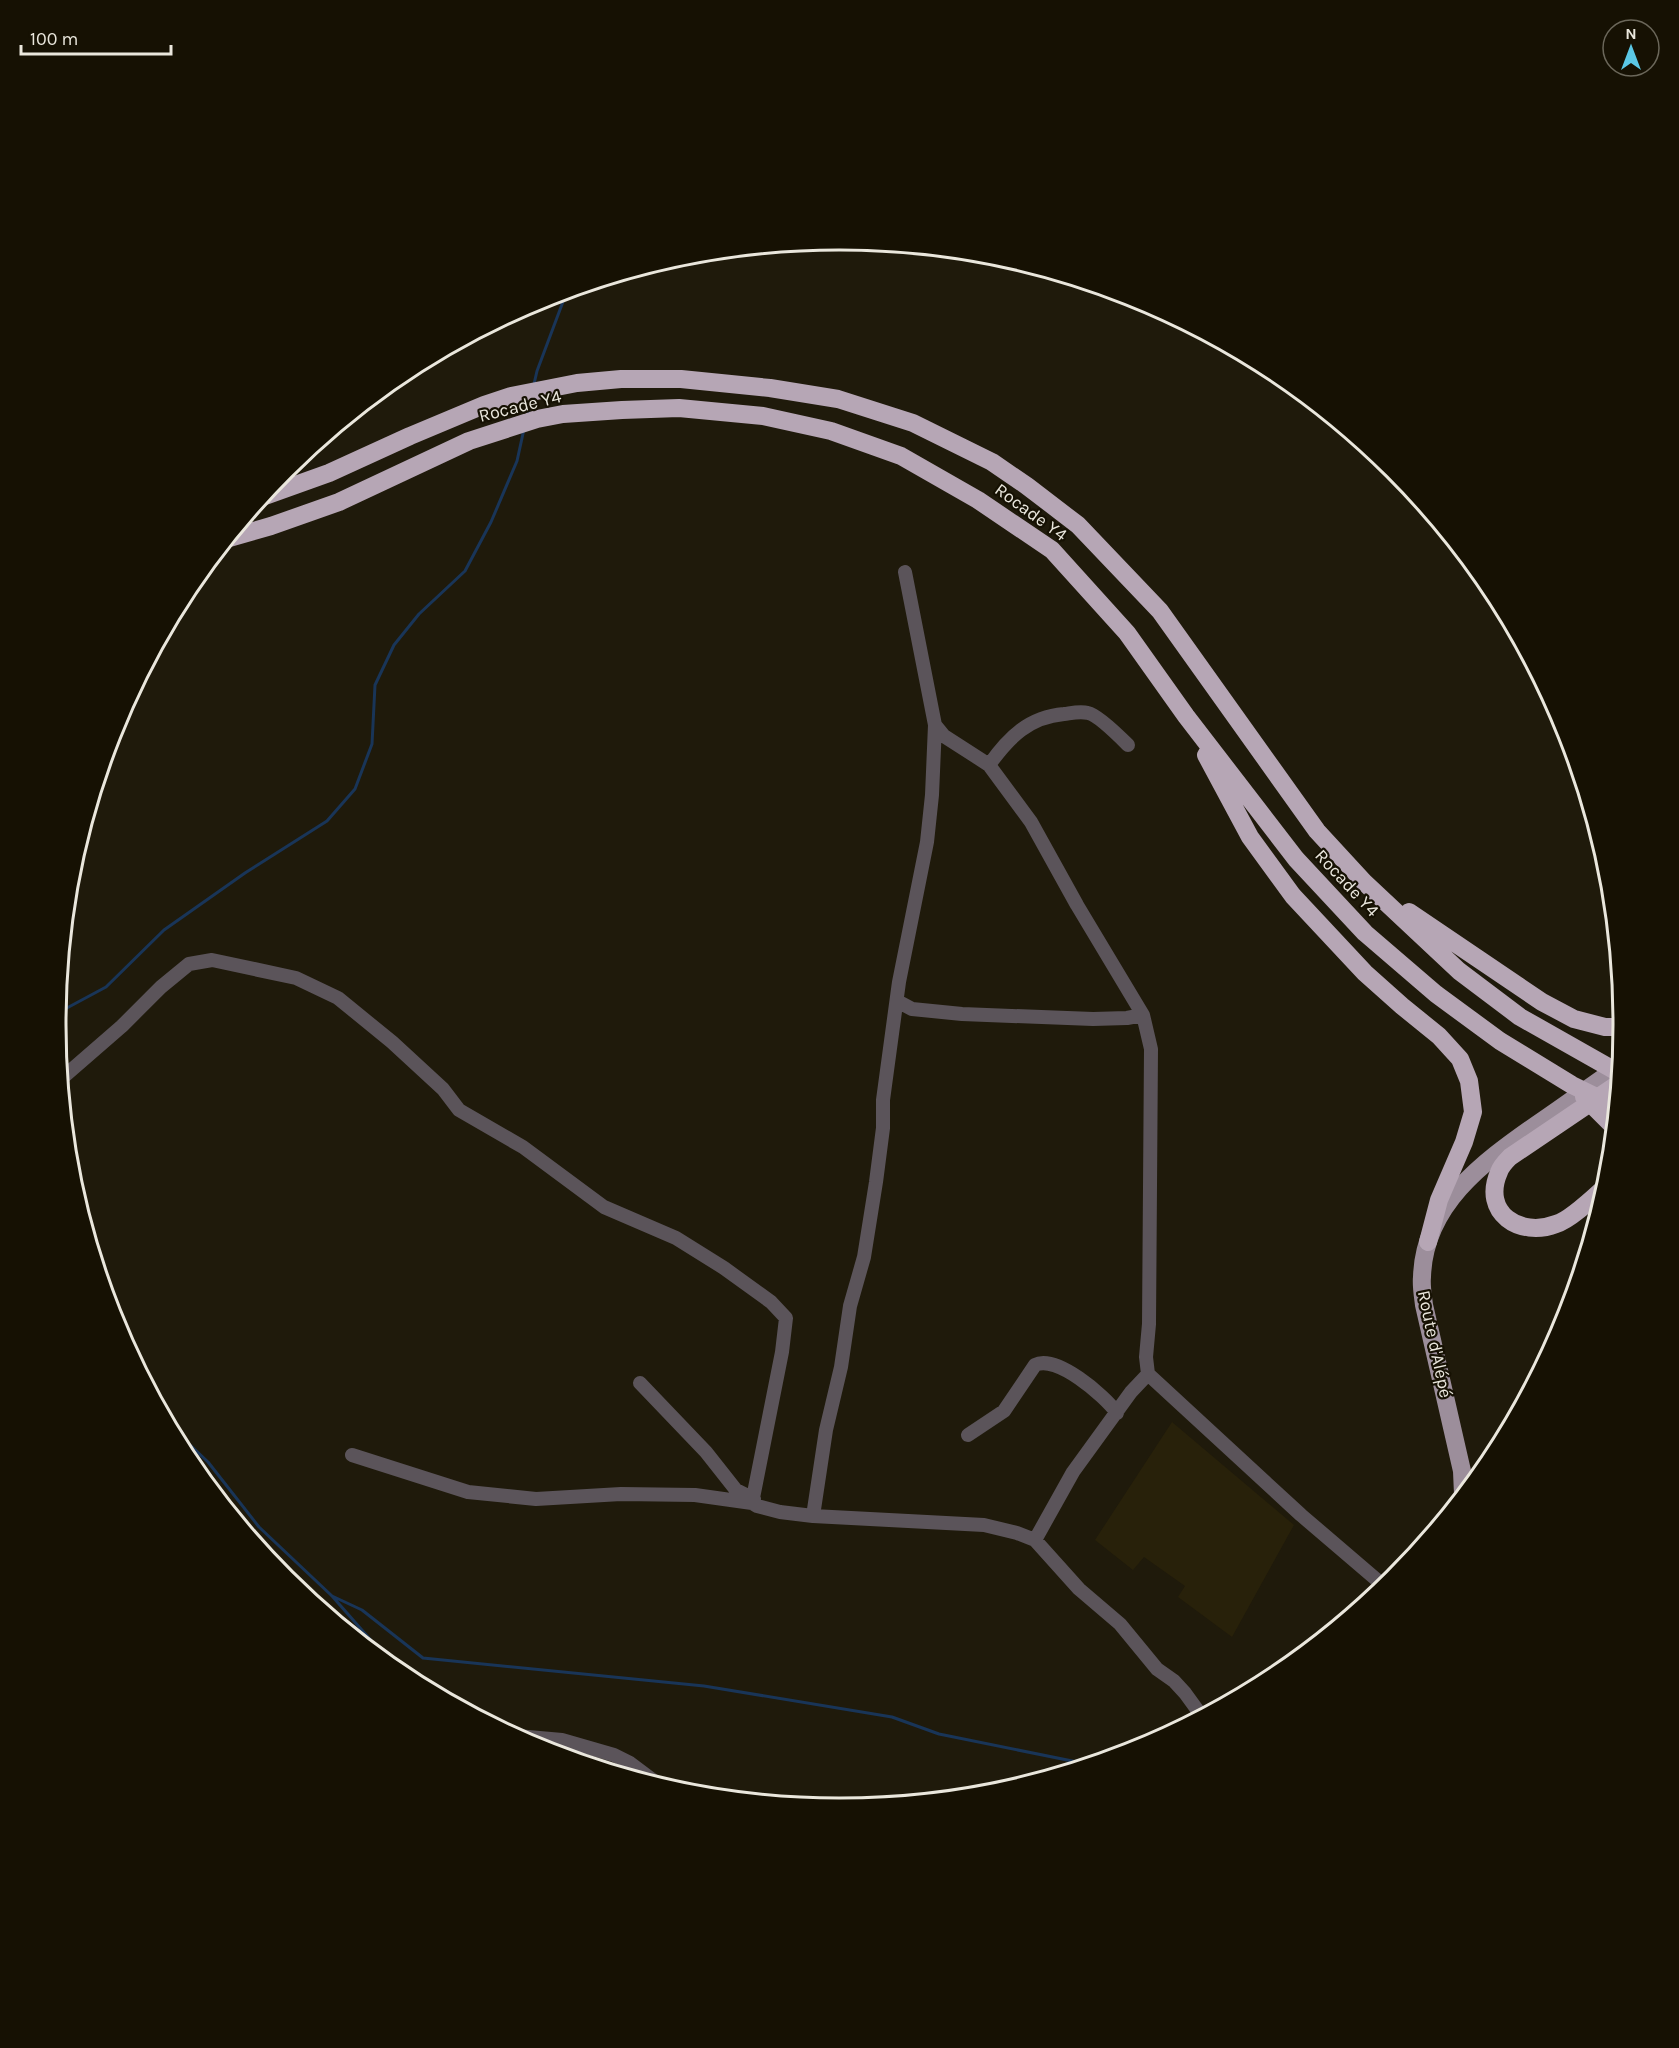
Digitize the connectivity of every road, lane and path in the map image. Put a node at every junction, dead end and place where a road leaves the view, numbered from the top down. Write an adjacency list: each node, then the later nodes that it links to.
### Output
1 (280, 491): 8 (highway, Rocade Y4)
2 (241, 535): 4 (highway, Rocade Y4)
3 (905, 572): 5 (street)
4 (1186, 716): 17 (highway, Rocade Y4); 25 (highway)
5 (935, 725): 7 (street); 9 (street)
6 (1128, 745): 7 (street)
7 (989, 765): 10 (street)
8 (1364, 882): 11 (highway); 12 (highway, Rocade Y4)
9 (897, 1001): 10 (street); 33 (street)
10 (1143, 1015): 26 (street)
11 (1613, 1027)
12 (1584, 1054): 13 (highway); 14 (highway, Rocade Y4)
13 (1612, 1056)
14 (1611, 1069)
15 (68, 1073): 32 (street)
16 (1611, 1073): 21 (main road, Route d'Alépé)
17 (1572, 1085): 19 (highway, Rocade Y4); 20 (highway)
18 (1610, 1089): 21 (highway)
19 (1608, 1102)
20 (1607, 1120)
21 (1549, 1123): 22 (main road, Route d'Alépé); 23 (highway)
22 (1497, 1153): 24 (highway); 25 (main road, Route d'Alépé)
23 (1593, 1196)
24 (1589, 1216)
25 (1428, 1242): 31 (main road, Route d'Alépé)
26 (1148, 1374): 28 (street); 35 (street)
27 (640, 1383): 32 (street)
28 (1117, 1413): 29 (street); 34 (street)
29 (968, 1435)
30 (352, 1455): 32 (street)
31 (1462, 1482)
32 (753, 1501): 33 (street)
33 (813, 1516): 34 (street)
34 (1035, 1540): 36 (street)
35 (1376, 1580)
36 (1197, 1710)
37 (541, 1738): 38 (street)
38 (587, 1754)
39 (594, 1757): 40 (street)
40 (641, 1772)

